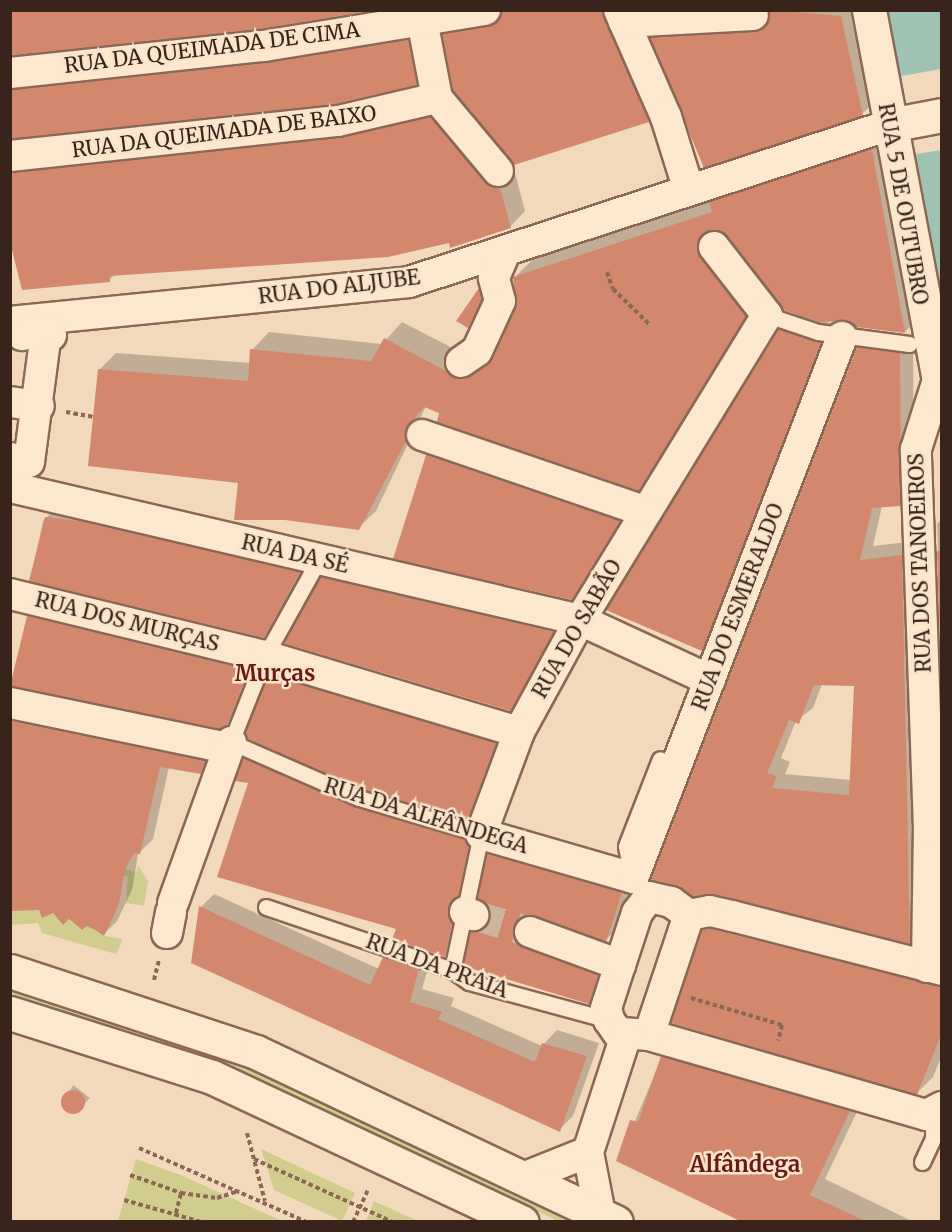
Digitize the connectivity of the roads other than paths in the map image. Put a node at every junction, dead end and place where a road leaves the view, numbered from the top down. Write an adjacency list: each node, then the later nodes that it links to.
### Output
1 (484, 10): 5 (street, RUA DA QUEIMADA DE CIMA)
2 (869, 10): 9 (main road, RUA 5 DE OUTUBRO)
3 (753, 15): 4 (street)
4 (621, 16): 12 (street)
5 (422, 20): 6 (street, RUA DA QUEIMADA DE CIMA); 7 (street)
6 (10, 73)
7 (437, 98): 10 (street, RUA DA QUEIMADA DE BAIXO); 11 (street)
8 (942, 115): 9 (main road)
9 (897, 123): 14 (street, RUA DO ALJUBE); 21 (main road, RUA 5 DE OUTUBRO)
10 (10, 156)
11 (498, 171)
12 (686, 181)
13 (714, 247): 15 (street)
14 (505, 252): 16 (street, RUA DO ALJUBE); 20 (street)
15 (767, 315): 17 (lane); 26 (street, RUA DO SABÃO)
16 (10, 322)
17 (842, 336): 19 (lane); 31 (street, RUA DO ESMERALDO)
18 (10, 339): 22 (street)
19 (909, 344)
20 (460, 362)
21 (940, 389): 36 (street, RUA DOS TANOEIROS)
22 (29, 405): 24 (street)
23 (422, 435): 26 (street)
24 (10, 458)
25 (10, 487): 27 (street, RUA DA SÉ)
26 (644, 511): 29 (street, RUA DO SABÃO)
27 (318, 559): 29 (street, RUA DA SÉ); 30 (lane)
28 (10, 594): 30 (street, RUA DOS MURÇAS)
29 (580, 620): 31 (street, RUA DA SÉ); 33 (street, RUA DO SABÃO)
30 (265, 656): 33 (street, RUA DOS MURÇAS); 34 (lane)
31 (710, 680): 38 (street, RUA DO ESMERALDO)
32 (10, 703): 34 (street, RUA DA ALFÂNDEGA)
33 (519, 732): 37 (street, RUA DO SABÃO)
34 (230, 742): 37 (lane, RUA DA ALFÂNDEGA); 41 (street)
35 (660, 759): 38 (lane)
36 (935, 830): 44 (street, RUA DOS TANOEIROS)
37 (481, 834): 38 (street, RUA DA ALFÂNDEGA); 45 (lane, RUA DO SABÃO)
38 (641, 888): 40 (street, RUA DA ALFÂNDEGA); 43 (street, RUA DO ESMERALDO)
39 (266, 907): 45 (lane, RUA DA PRAIA)
40 (689, 915): 44 (street); 48 (street)
41 (170, 916)
42 (530, 932): 43 (street)
43 (620, 965): 48 (street, RUA DO ESMERALDO)
44 (934, 968)
45 (452, 970): 48 (lane, RUA DA PRAIA)
46 (10, 971): 52 (main road)
47 (10, 1013): 54 (main road)
48 (628, 1030): 49 (street, RUA DA PRAIA); 50 (street)
49 (934, 1111): 51 (lane)
50 (588, 1152): 52 (street); 53 (street)
51 (922, 1162)
52 (523, 1178): 53 (main road)
53 (608, 1218)
54 (522, 1221)

